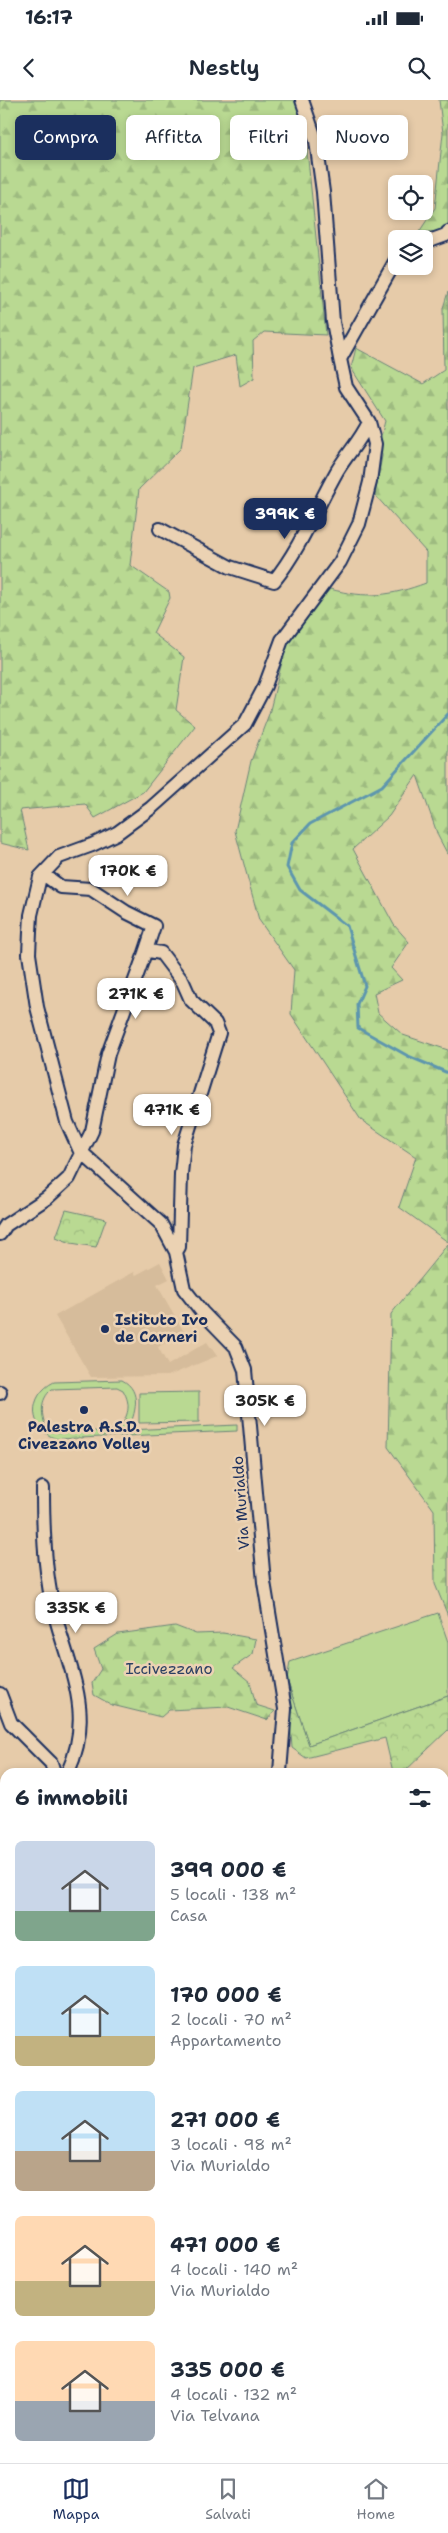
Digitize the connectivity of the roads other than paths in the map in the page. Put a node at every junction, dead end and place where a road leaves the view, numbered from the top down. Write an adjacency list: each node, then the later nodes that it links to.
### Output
1 (302, 100): 5 (street)
2 (448, 232): 3 (street)
3 (433, 240)
4 (388, 274): 5 (street)
5 (340, 359): 6 (street)
6 (369, 422): 7 (street); 8 (street)
7 (160, 529)
8 (43, 874): 9 (street); 10 (street)
9 (145, 953): 10 (street); 12 (street, Via Murialdo)
10 (80, 1151): 11 (street); 12 (street, Via Murialdo)
11 (0, 1234)
12 (176, 1252): 17 (street, Via Murialdo)
13 (43, 1488): 16 (street)
14 (0, 1694): 15 (street)
15 (52, 1768)
16 (69, 1768)
17 (280, 1768)

